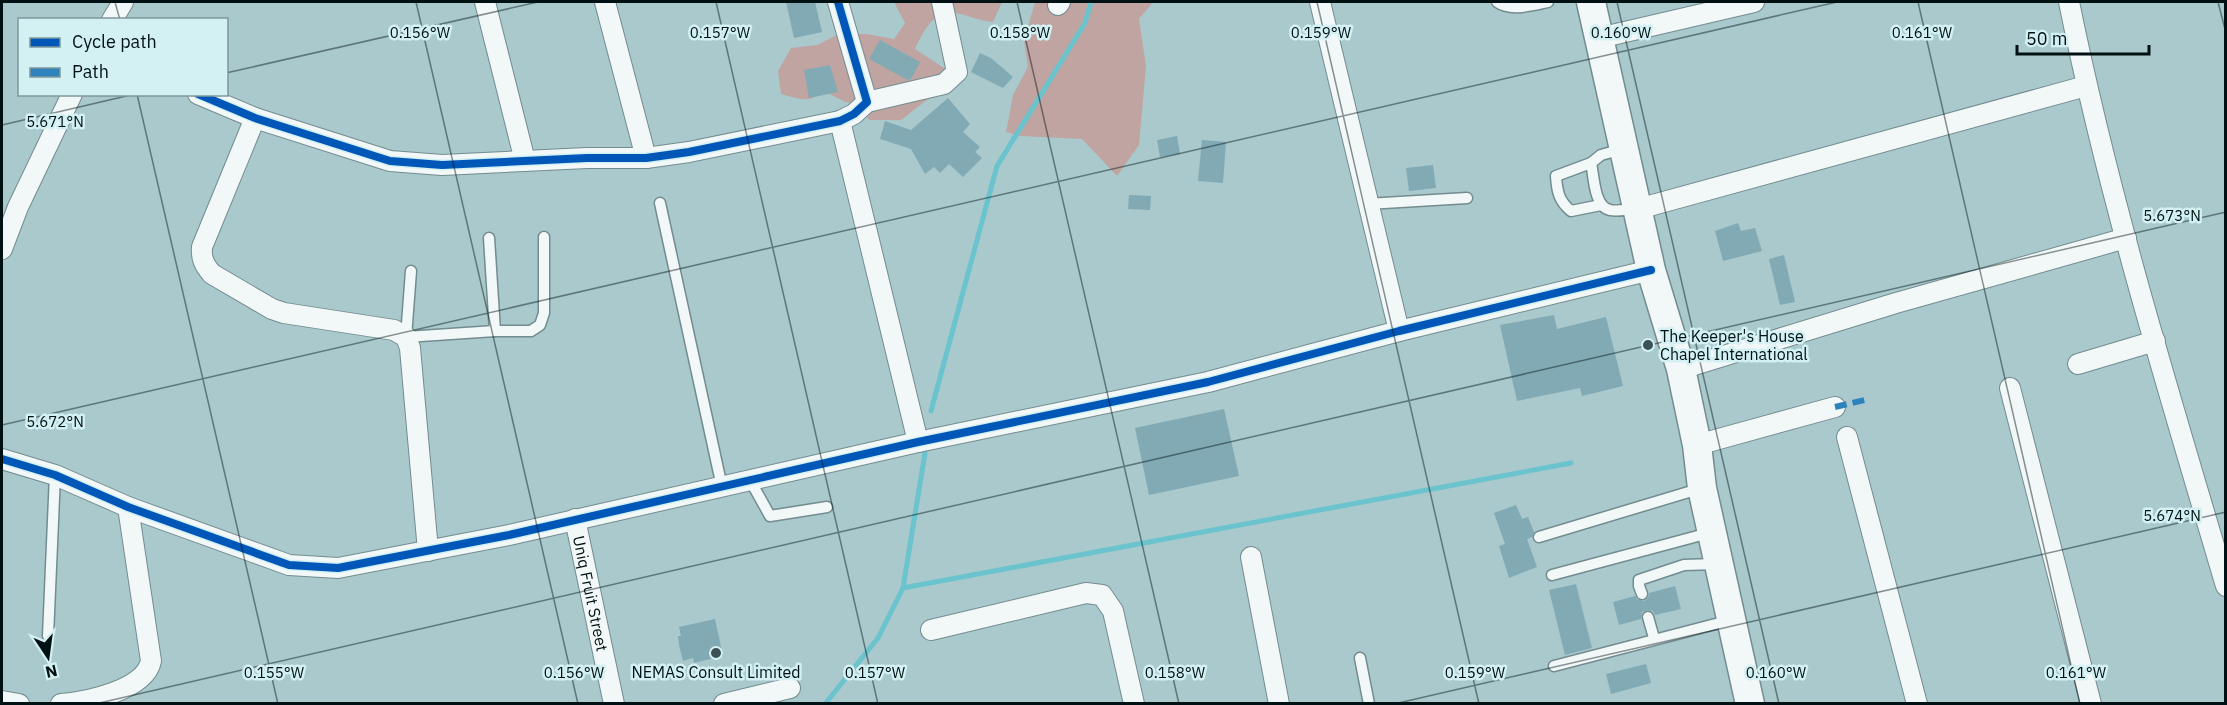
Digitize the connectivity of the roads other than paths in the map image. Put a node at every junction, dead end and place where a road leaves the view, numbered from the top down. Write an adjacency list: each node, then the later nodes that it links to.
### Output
1 (123, 2): 12 (street)
2 (485, 2): 22 (street)
3 (605, 2): 21 (street)
4 (838, 2): 17 (street)
5 (942, 2): 17 (street)
6 (1320, 2): 26 (street)
7 (1497, 2): 8 (lane)
8 (1548, 2)
9 (1591, 2): 13 (street)
10 (1754, 2): 13 (street)
11 (2069, 2): 14 (street)
12 (113, 18)
13 (1599, 38): 20 (street)
14 (2086, 86): 29 (street); 32 (street)
15 (71, 96): 28 (street)
16 (203, 96): 18 (street)
17 (867, 102): 19 (street)
18 (255, 118): 22 (street); 38 (street)
19 (840, 121): 21 (street); 45 (street)
20 (1625, 148): 23 (lane); 29 (street)
21 (646, 158): 22 (street)
22 (525, 161)
23 (1591, 163): 27 (lane); 27 (lane)
24 (1467, 198): 26 (lane)
25 (660, 203): 50 (lane)
26 (1367, 204): 37 (street)
27 (1601, 205): 29 (lane)
28 (10, 206): 33 (street)
29 (1638, 209): 34 (street)
30 (544, 237): 36 (lane)
31 (489, 238): 36 (lane)
32 (2126, 238): 39 (street); 41 (street)
33 (2, 249)
34 (1651, 270): 37 (street); 41 (street)
35 (411, 271): 38 (lane)
36 (495, 331): 38 (lane)
37 (1399, 331): 45 (street)
38 (406, 337): 57 (street)
39 (2155, 341): 40 (street); 61 (street)
40 (2078, 364)
41 (1681, 369): 46 (street)
42 (2010, 388): 81 (street)
43 (1835, 407): 46 (street)
44 (1847, 437): 80 (street)
45 (918, 442): 49 (street)
46 (1697, 445): 51 (street)
47 (2, 459): 48 (street)
48 (55, 475): 52 (street); 66 (lane)
49 (750, 480): 50 (street); 53 (lane)
50 (722, 487): 54 (street)
51 (1702, 488): 55 (street); 56 (lane)
52 (128, 507): 57 (street); 73 (street)
53 (827, 507)
54 (575, 519): 57 (street); 74 (street, Uniq Fruit Street)
55 (1713, 532): 59 (street); 60 (lane)
56 (1539, 537)
57 (428, 551)
58 (1251, 557): 77 (street)
59 (1719, 563): 62 (lane); 64 (street)
60 (1552, 575)
61 (2226, 586)
62 (1642, 594)
63 (1648, 617): 67 (lane)
64 (1732, 620): 67 (lane); 79 (street)
65 (931, 630): 76 (street)
66 (48, 636)
67 (1654, 638): 69 (lane)
68 (1360, 658): 78 (lane)
69 (1554, 666)
70 (790, 688): 75 (street)
71 (2, 701): 72 (street)
72 (19, 704)
73 (61, 704)
74 (614, 704)
75 (724, 704)
76 (1134, 704)
77 (1279, 704)
78 (1369, 704)
79 (1750, 704)
80 (1917, 704)
81 (2091, 704)

